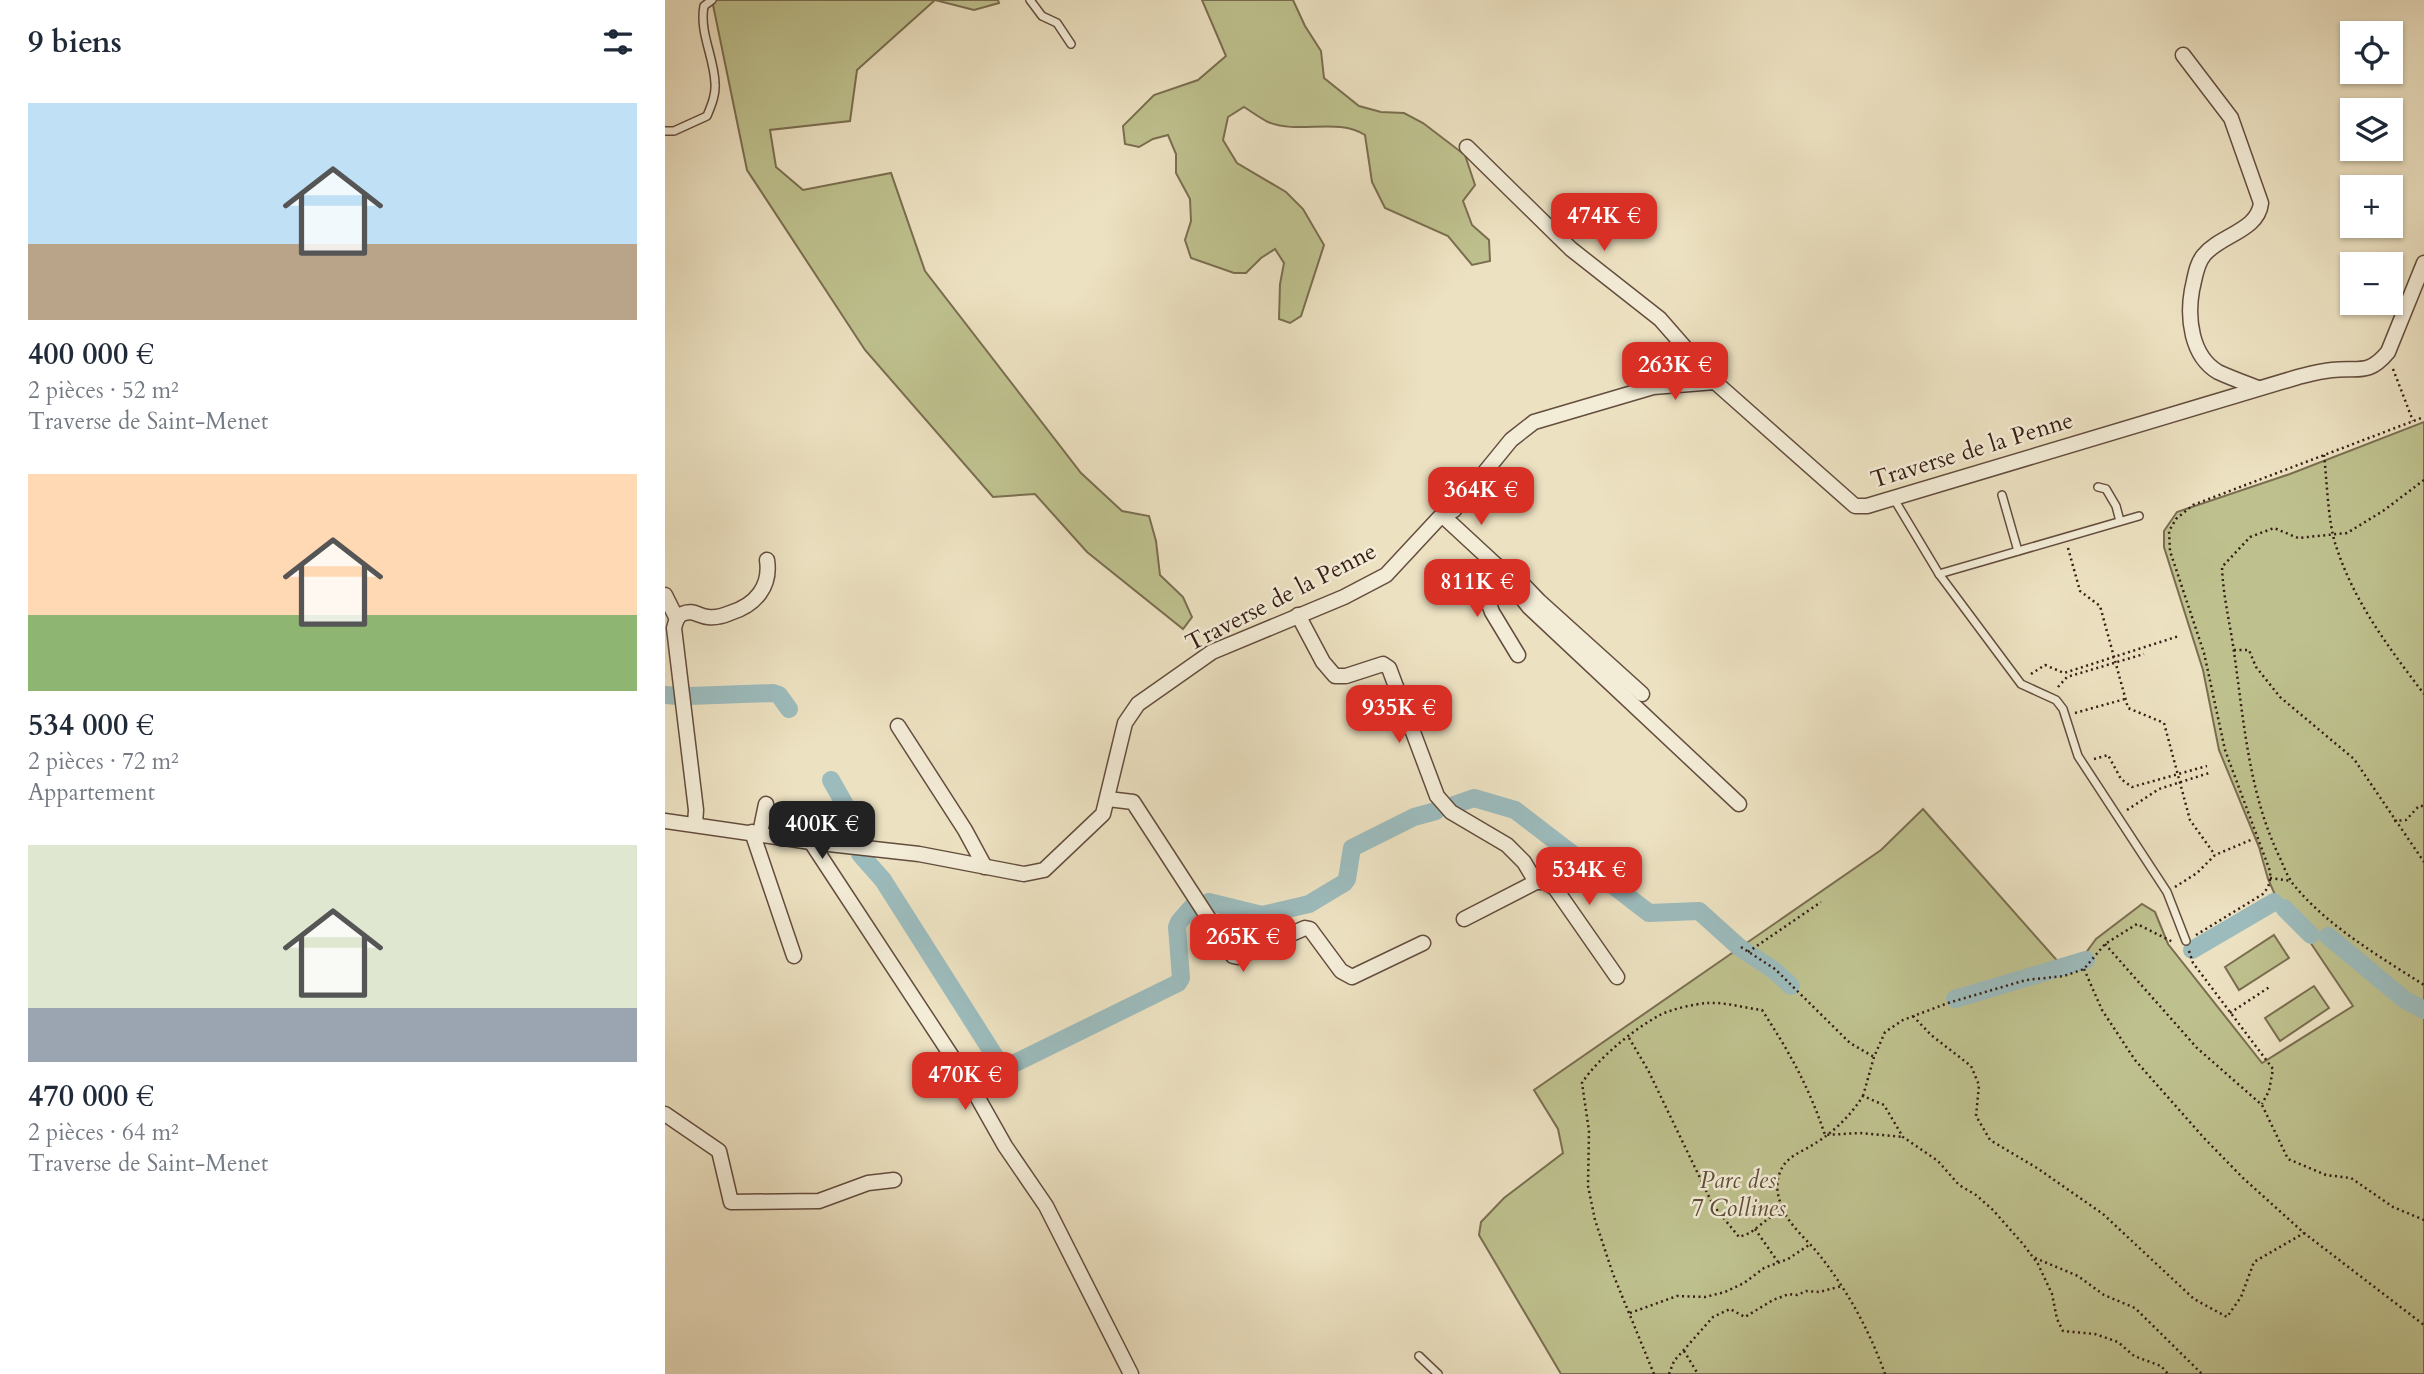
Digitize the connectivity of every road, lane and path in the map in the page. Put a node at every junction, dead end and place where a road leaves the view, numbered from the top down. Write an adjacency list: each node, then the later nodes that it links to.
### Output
1 (712, 0): 5 (lane)
2 (1030, 0): 3 (lane)
3 (1071, 44)
4 (2183, 55): 11 (street)
5 (665, 131)
6 (1467, 147): 10 (street)
7 (2424, 262): 8 (street)
8 (2420, 283): 9 (street)
9 (2384, 356): 11 (street, Traverse de la Penne); 13 (path)
10 (1715, 382): 18 (street, Traverse de la Penne); 19 (street, Traverse de la Penne)
11 (2258, 388): 18 (street, Traverse de la Penne)
12 (2424, 417): 13 (path)
13 (2413, 421): 14 (path)
14 (2324, 455): 22 (path); 62 (path)
15 (2424, 480): 22 (path)
16 (2098, 487): 21 (lane)
17 (2002, 495): 24 (lane)
18 (1893, 498): 27 (lane)
19 (1443, 516): 26 (street); 29 (street, Traverse de la Penne)
20 (2139, 516): 21 (lane)
21 (2120, 521): 23 (lane)
22 (2334, 535): 32 (path); 38 (path)
23 (2065, 538): 24 (lane); 35 (path)
24 (2018, 551): 27 (lane)
25 (767, 559): 30 (street)
26 (1496, 565): 33 (street); 37 (street); 50 (street)
27 (1939, 574): 36 (lane)
28 (665, 595): 30 (street)
29 (1298, 615): 48 (street, Traverse de la Penne); 64 (street)
30 (677, 618): 55 (street)
31 (2179, 636): 35 (path)
32 (2234, 650): 54 (path); 63 (path)
33 (1518, 654)
34 (2144, 654): 35 (path)
35 (2115, 660): 36 (path); 39 (path); 40 (path)
36 (2020, 683): 39 (lane)
37 (1643, 694)
38 (2424, 694)
39 (2054, 699): 41 (lane)
40 (2125, 699): 41 (path); 46 (path)
41 (2065, 716): 43 (lane)
42 (898, 726): 61 (street)
43 (2083, 763): 46 (path); 52 (lane)
44 (2207, 766): 46 (path)
45 (2209, 773): 47 (path)
46 (2178, 775): 47 (path)
47 (2180, 782): 52 (path); 59 (path)
48 (1108, 799): 61 (street, Traverse de la Penne); 69 (street)
49 (766, 804): 56 (street)
50 (1739, 804)
51 (2424, 806): 54 (path)
52 (2117, 817): 65 (lane)
53 (665, 821): 55 (street, Traverse de la Penne)
54 (2394, 821): 60 (path)
55 (695, 824): 56 (street, Traverse de la Penne)
56 (756, 833): 58 (street, Traverse de la Penne); 73 (street)
57 (2253, 839): 59 (path)
58 (811, 842): 61 (street, Traverse de la Penne); 100 (street)
59 (2215, 855): 65 (path)
60 (2424, 862)
61 (985, 867)
62 (2270, 878): 63 (path); 68 (path)
63 (2291, 881): 76 (path)
64 (1536, 882): 67 (street); 75 (street)
65 (2167, 892): 68 (lane)
66 (1821, 901): 72 (path)
67 (1464, 919)
68 (2186, 941): 70 (path); 78 (path)
69 (1423, 943)
70 (2105, 944): 74 (path); 83 (path)
71 (1741, 947): 72 (path)
72 (1748, 952): 81 (path)
73 (794, 956)
74 (2084, 969): 79 (path); 91 (path)
75 (1617, 977)
76 (2424, 985)
77 (2271, 986): 78 (path)
78 (2230, 1013): 83 (path)
79 (1913, 1016): 81 (path); 91 (path)
80 (1629, 1037): 85 (path); 90 (path); 96 (path)
81 (1874, 1057): 82 (path)
82 (1863, 1096): 85 (path); 86 (path)
83 (2262, 1105): 89 (path)
84 (665, 1114): 87 (street)
85 (1825, 1135): 86 (path); 88 (path)
86 (1903, 1137): 93 (path)
87 (894, 1180)
88 (1782, 1208): 90 (path); 92 (path)
89 (2424, 1220)
90 (1755, 1229): 94 (path)
91 (2304, 1233): 97 (path)
92 (1809, 1245): 94 (path); 95 (path)
93 (2033, 1257): 106 (path); 107 (path)
94 (1778, 1262): 96 (path)
95 (1842, 1286): 98 (path); 105 (path)
96 (1630, 1313): 102 (path)
97 (2424, 1325)
98 (1684, 1351): 103 (path); 104 (path)
99 (1419, 1356): 101 (lane)
100 (1131, 1374)
101 (1438, 1374)
102 (1654, 1374)
103 (1669, 1374)
104 (1698, 1374)
105 (1885, 1374)
106 (2168, 1374)
107 (2202, 1374)

